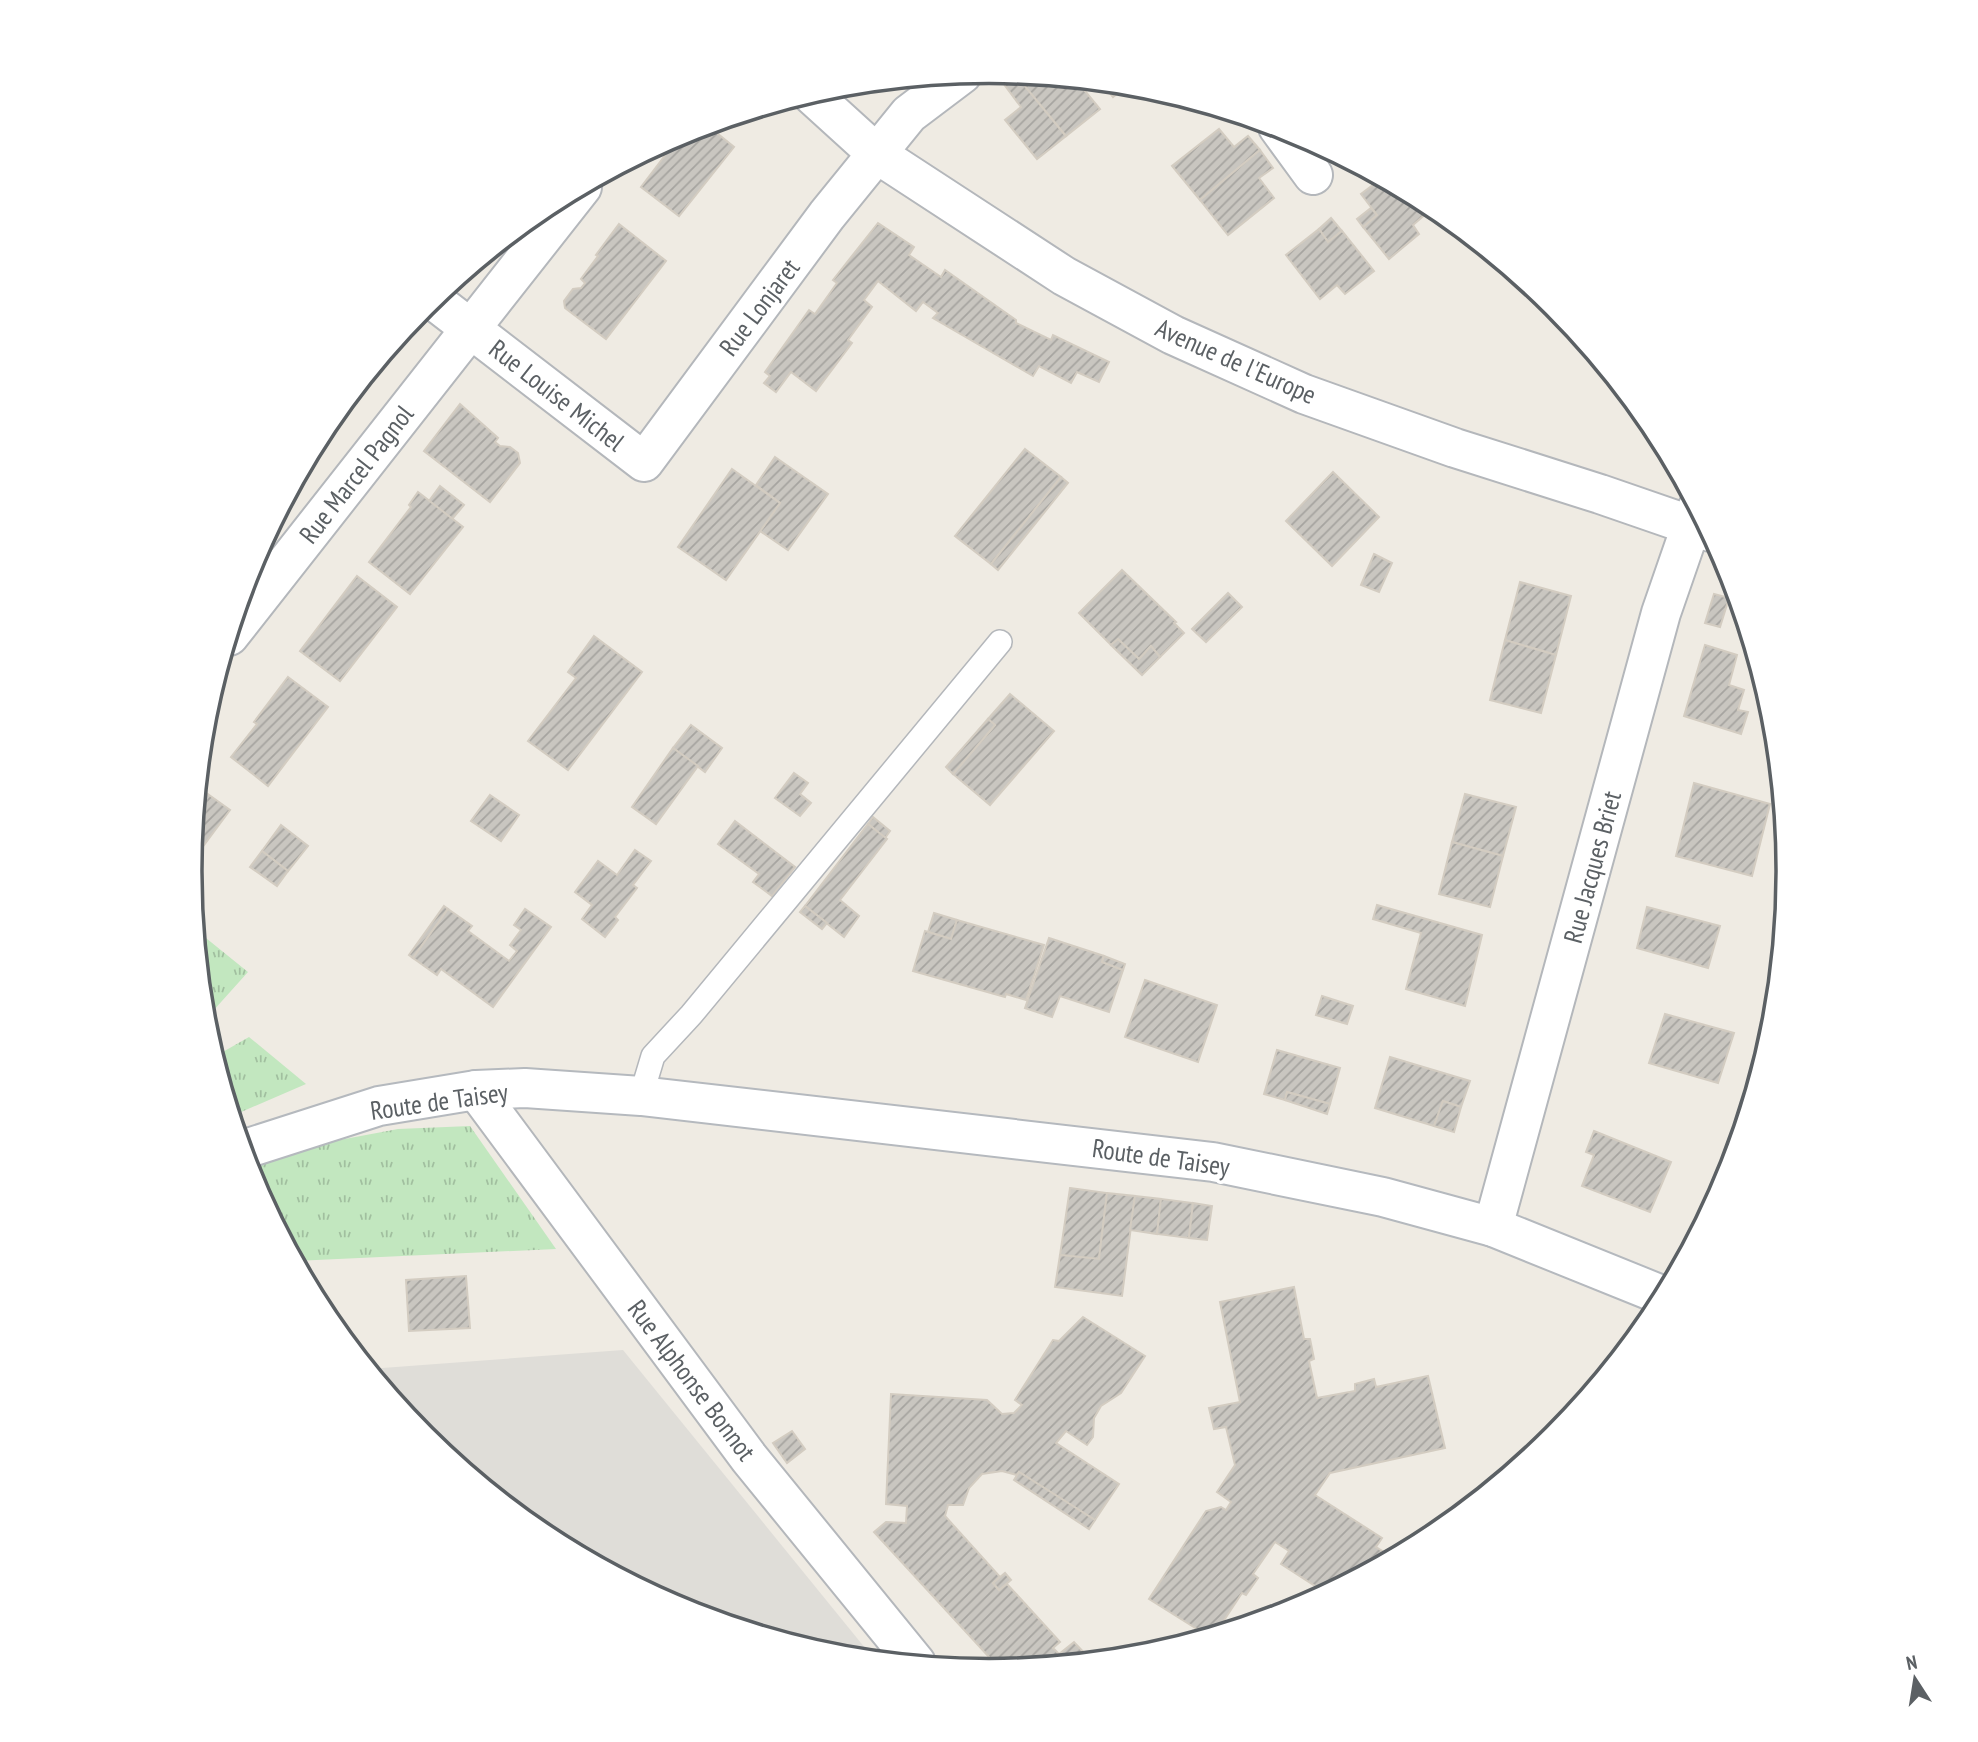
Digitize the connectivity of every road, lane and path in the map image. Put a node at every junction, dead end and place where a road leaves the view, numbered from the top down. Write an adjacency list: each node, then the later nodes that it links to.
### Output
1 (947, 86): 4 (street, Rue Lonjaret)
2 (820, 103): 4 (street, Avenue de l'Europe)
3 (1291, 144): 5 (street)
4 (877, 154): 9 (street, Rue Lonjaret); 10 (street, Avenue de l'Europe)
5 (1313, 175)
6 (565, 209): 8 (street, Rue Louise Michel)
7 (442, 307): 8 (street, Rue Louise Michel)
8 (470, 329): 9 (street, Rue Louise Michel); 12 (street, Rue Marcel Pagnol)
9 (643, 462)
10 (1694, 520)
11 (1697, 527): 17 (street, Rue Jacques Briet)
12 (248, 608)
13 (1000, 642): 15 (lane)
14 (477, 1090): 15 (street, Route de Taisey); 16 (street, Route de Taisey); 19 (street, Rue Alphonse Bonnot)
15 (641, 1096): 17 (street, Route de Taisey)
16 (252, 1147)
17 (1493, 1227): 18 (street, Route de Taisey)
18 (1654, 1292)
19 (908, 1653)

